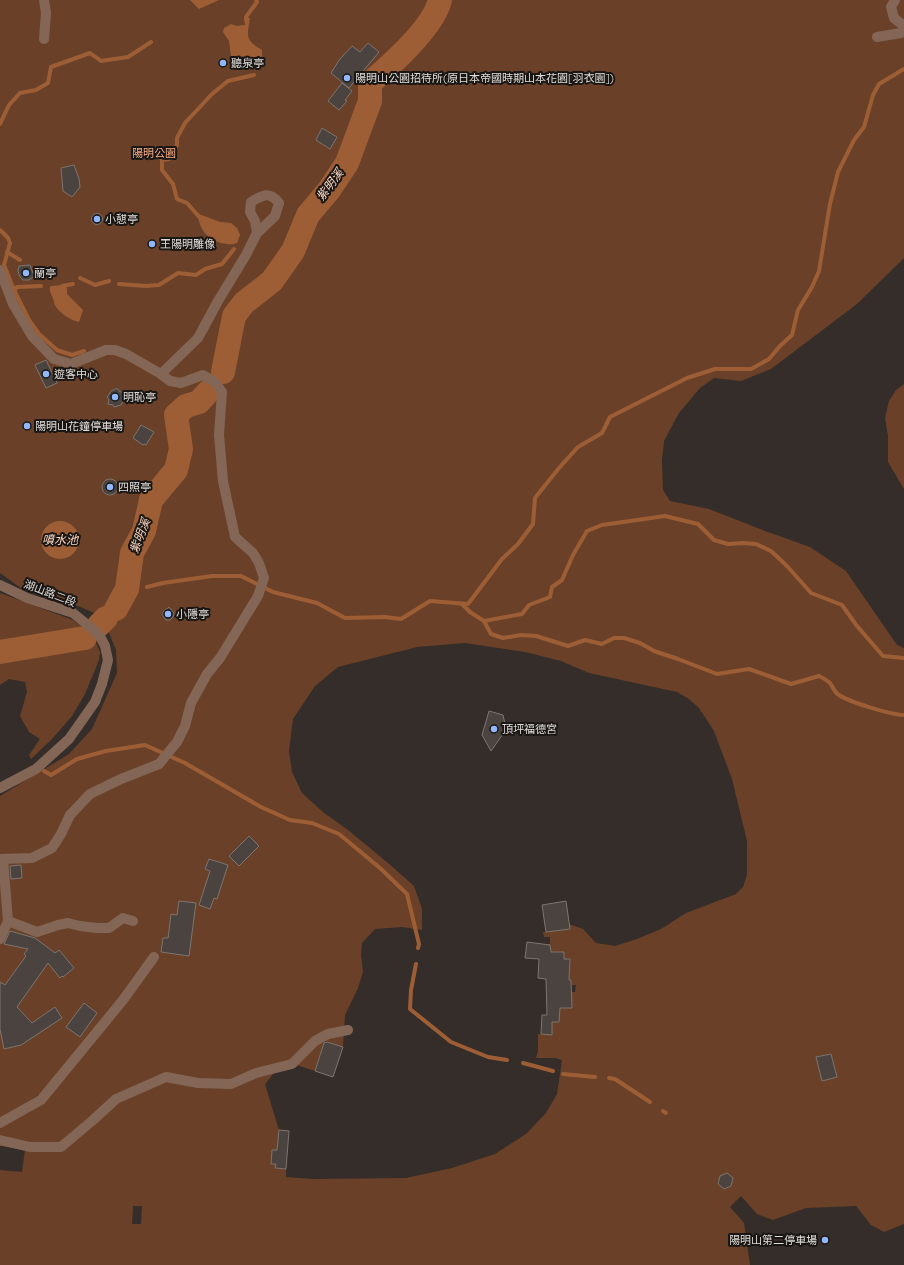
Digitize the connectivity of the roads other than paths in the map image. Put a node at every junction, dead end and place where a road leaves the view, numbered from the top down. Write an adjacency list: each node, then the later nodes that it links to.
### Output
1 (44, 0): 6 (street)
2 (895, 0): 3 (street)
3 (904, 26)
4 (904, 30): 5 (street)
5 (877, 36)
6 (44, 39)
7 (258, 232): 9 (street)
8 (0, 270): 9 (street)
9 (161, 374): 12 (street)
10 (0, 585): 11 (street, 湖山路二段)
11 (0, 788)
12 (1, 859): 13 (street)
13 (8, 921): 14 (street); 15 (street)
14 (133, 921)
15 (0, 939)
16 (154, 956): 18 (street)
17 (348, 1030): 19 (street)
18 (0, 1123)
19 (0, 1140)

